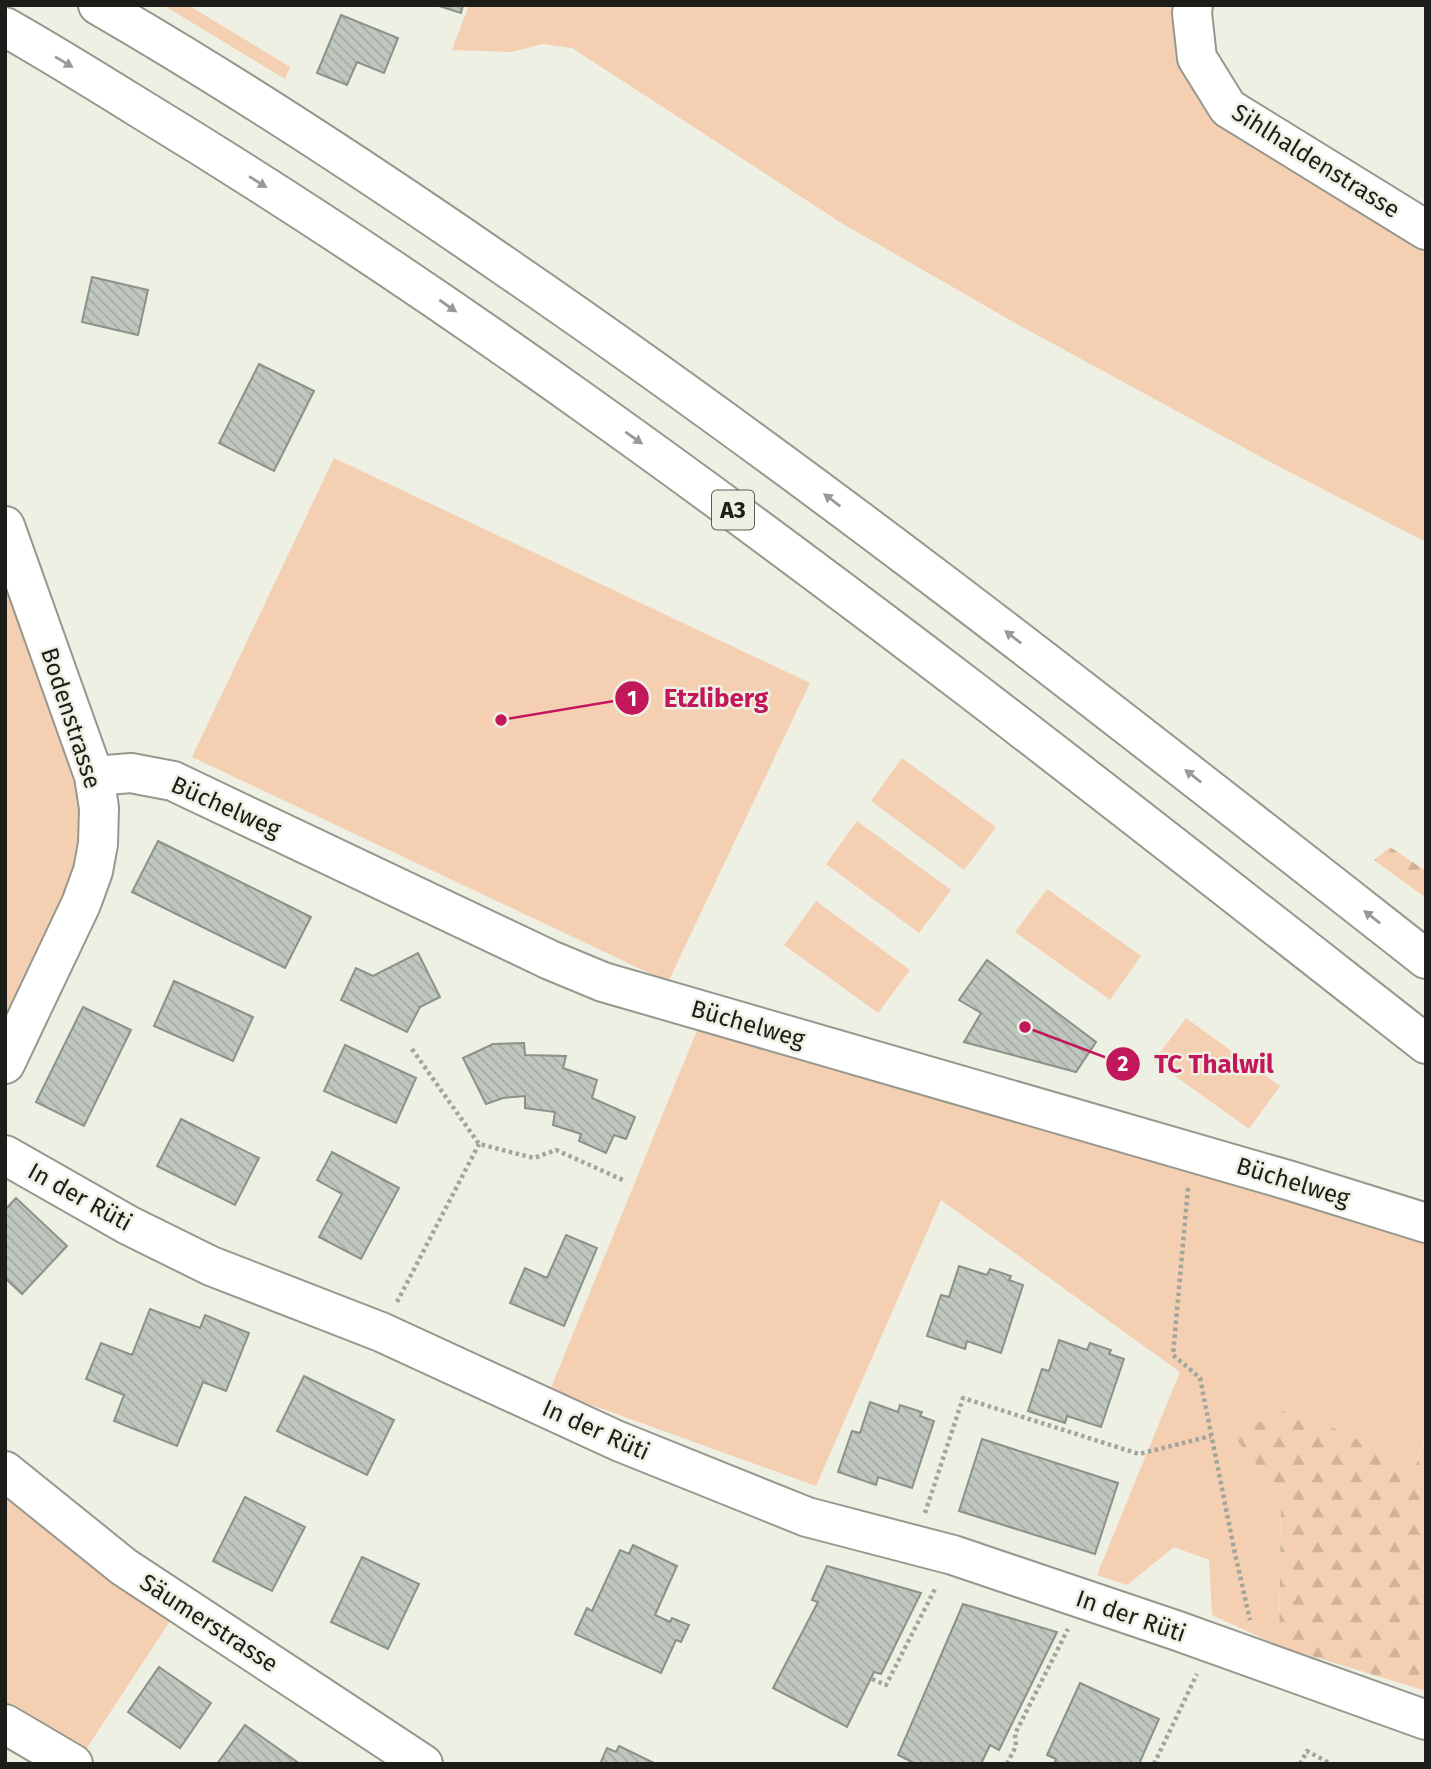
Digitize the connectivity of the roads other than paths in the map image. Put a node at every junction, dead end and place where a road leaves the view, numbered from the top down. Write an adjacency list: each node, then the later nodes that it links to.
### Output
1 (98, 5): 7 (main road, one-way to 1)
2 (1193, 5): 4 (main road, Sihlhaldenstrasse)
3 (5, 27): 8 (main road, A3, one-way to 8)
4 (1426, 230)
5 (5, 526): 6 (main road, Bodenstrasse)
6 (94, 776): 9 (main road, Bodenstrasse); 11 (main road, Büchelweg)
7 (1426, 959)
8 (1426, 1044)
9 (5, 1064)
10 (5, 1155): 13 (main road, In der Rüti)
11 (1426, 1223)
12 (5, 1471): 16 (main road, Säumerstrasse)
13 (1426, 1720)
14 (5, 1724): 15 (main road)
15 (73, 1764)
16 (422, 1764)

